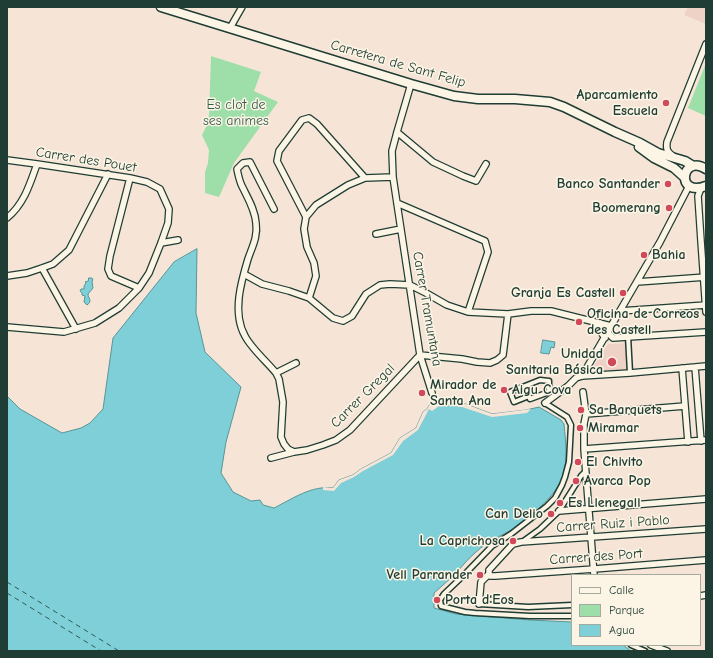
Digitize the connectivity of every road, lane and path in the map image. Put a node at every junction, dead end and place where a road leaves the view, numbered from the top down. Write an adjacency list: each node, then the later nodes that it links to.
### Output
1 (161, 7): 3 (main road, Carretera de Sant Felip)
2 (242, 7): 3 (street)
3 (230, 28): 5 (main road, Carretera de Sant Felip)
4 (706, 44): 8 (street)
5 (411, 84): 6 (street, Carrer Tramuntana); 7 (main road, Carretera de Sant Felip)
6 (397, 132): 11 (street); 15 (street, Carrer Tramuntana)
7 (614, 132): 8 (main road, Carretera de Sant Felip); 16 (main road)
8 (675, 158): 12 (main road, Carretera de Sant Felip)
9 (7, 160): 10 (street, Carrer des Pouet)
10 (37, 164): 14 (street, Carrer des Pouet); 24 (street)
11 (486, 164)
12 (693, 166): 13 (main road, Carretera de Sant Felip); 16 (main road)
13 (706, 169)
14 (108, 174): 17 (street, Carrer des Pouet); 31 (street)
15 (393, 177): 18 (street); 21 (street, Carrer Tramuntana)
16 (684, 177): 19 (main road)
17 (130, 178): 30 (street, Carrer des Pouet); 37 (street)
18 (365, 178): 23 (street); 23 (street)
19 (689, 186): 20 (main road); 35 (street)
20 (703, 187): 25 (street)
21 (397, 204): 26 (street, Carrer Tramuntana); 41 (street)
22 (274, 209): 32 (street)
23 (306, 217): 38 (street)
24 (7, 218)
25 (703, 228): 29 (street)
26 (401, 229): 27 (street); 36 (street, Carrer Tramuntana)
27 (376, 234)
28 (178, 240): 30 (street)
29 (703, 241): 34 (street)
30 (161, 243): 37 (street)
31 (42, 268): 33 (street); 48 (street)
32 (244, 274): 38 (street); 57 (street)
33 (7, 276)
34 (705, 277): 35 (street); 39 (street)
35 (637, 282): 40 (street)
36 (410, 285): 38 (street); 41 (street); 52 (street, Carrer Tramuntana)
37 (139, 288): 48 (street)
38 (309, 298)
39 (706, 305): 40 (street); 42 (street)
40 (620, 311): 46 (street)
41 (468, 312): 43 (street)
42 (706, 312)
43 (508, 314): 44 (street); 52 (street)
44 (593, 321): 45 (street); 50 (street)
45 (600, 323): 46 (street); 50 (street)
46 (611, 326): 50 (street)
47 (7, 327): 48 (street)
48 (76, 329)
49 (706, 332): 51 (street)
50 (606, 335): 51 (street); 59 (street)
51 (628, 336): 58 (street)
52 (420, 355): 62 (street, Carrer Tramuntana); 69 (street, Carrer Gregal)
53 (296, 363): 57 (street)
54 (706, 366): 55 (street)
55 (696, 367): 56 (street); 66 (street)
56 (682, 368): 58 (street); 64 (street)
57 (276, 373): 69 (street)
58 (630, 373): 59 (street)
59 (582, 376): 63 (street)
60 (549, 381): 60 (street)
61 (583, 392): 65 (street)
62 (432, 393)
63 (545, 403): 83 (street)
64 (685, 406): 65 (street); 67 (street)
65 (586, 414): 68 (street)
66 (704, 441): 67 (street)
67 (688, 442): 68 (street)
68 (584, 449): 71 (street)
69 (291, 450): 70 (street, Carrer Gregal)
70 (271, 458)
71 (585, 472): 73 (street); 74 (street)
72 (706, 499): 73 (street)
73 (589, 508): 74 (street); 76 (street)
74 (559, 511): 77 (street)
75 (706, 529): 76 (street, Carrer Ruiz i Pablo)
76 (591, 538): 77 (street, Carrer Ruiz i Pablo); 79 (street)
77 (521, 542): 80 (street)
78 (706, 560): 79 (street, Carrer des Port)
79 (594, 572): 80 (street, Carrer des Port)
80 (489, 574): 81 (street)
81 (479, 604): 82 (street)
82 (571, 605)
83 (571, 616)
84 (633, 646): 86 (street)
85 (654, 646): 87 (street)
86 (645, 651)
87 (667, 651)

